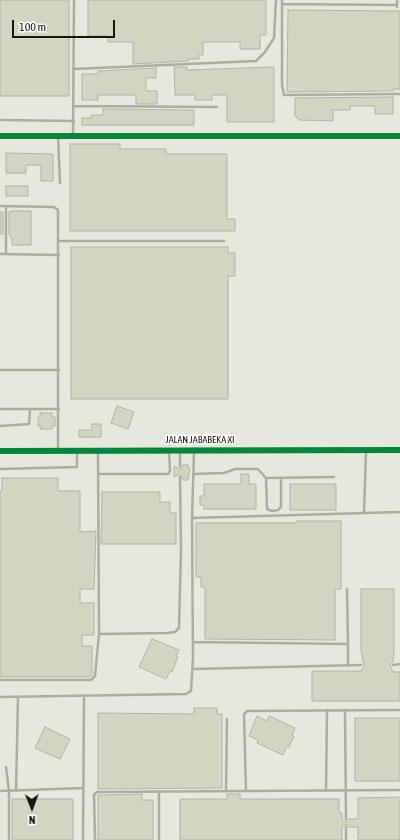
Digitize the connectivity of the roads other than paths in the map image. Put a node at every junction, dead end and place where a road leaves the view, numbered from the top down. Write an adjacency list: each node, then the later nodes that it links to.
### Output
1 (74, 0): 6 (lane)
2 (276, 0): 6 (lane)
3 (282, 0): 5 (lane)
4 (397, 0): 5 (lane)
5 (282, 4): 7 (lane)
6 (73, 69): 8 (lane)
7 (400, 94)
8 (73, 106): 9 (lane); 11 (lane)
9 (217, 106)
10 (0, 120): 11 (lane)
11 (74, 121): 14 (lane)
12 (0, 136): 13 (street)
13 (58, 136): 14 (street); 16 (lane)
14 (73, 136): 15 (street)
15 (400, 136)
16 (60, 183)
17 (0, 206): 18 (lane)
18 (6, 207): 19 (lane); 22 (lane)
19 (58, 241): 20 (lane); 23 (lane)
20 (224, 241)
21 (0, 254): 22 (lane)
22 (6, 254): 23 (lane)
23 (59, 255): 25 (lane)
24 (0, 370): 25 (lane)
25 (59, 370): 27 (lane)
26 (0, 409): 28 (lane)
27 (59, 409): 28 (lane); 37 (lane)
28 (30, 410): 29 (lane)
29 (0, 426)
30 (98, 450): 31 (street, JALAN JABABEKA XI); 38 (street, JALAN JABABEKA XI); 41 (lane)
31 (169, 450): 32 (street, JALAN JABABEKA XI); 41 (lane)
32 (180, 450): 33 (street, JALAN JABABEKA XI); 39 (lane)
33 (194, 450): 34 (street, JALAN JABABEKA XI); 42 (lane)
34 (366, 450): 35 (street, JALAN JABABEKA XI); 47 (lane)
35 (400, 450)
36 (0, 451): 37 (street, JALAN JABABEKA XI)
37 (58, 451): 38 (street, JALAN JABABEKA XI)
38 (77, 451): 40 (lane)
39 (180, 466)
40 (0, 469)
41 (99, 474): 51 (lane)
42 (194, 474): 46 (lane); 49 (lane)
43 (334, 476): 45 (lane)
44 (180, 477): 51 (lane)
45 (281, 477): 46 (lane); 46 (lane)
46 (266, 478)
47 (364, 512): 48 (lane); 49 (lane)
48 (400, 512)
49 (192, 518): 52 (lane)
50 (346, 589): 53 (lane)
51 (99, 634): 59 (lane)
52 (193, 642): 53 (lane); 58 (lane)
53 (348, 644): 57 (lane)
54 (400, 664): 56 (lane)
55 (362, 665): 57 (lane)
56 (393, 665)
57 (348, 666): 58 (lane)
58 (193, 669): 60 (lane)
59 (0, 680)
60 (84, 696): 62 (lane); 68 (lane)
61 (0, 697): 62 (lane)
62 (18, 697): 72 (lane)
63 (327, 710): 64 (lane); 73 (lane); 74 (lane)
64 (344, 710): 65 (lane); 75 (lane)
65 (400, 710)
66 (227, 719): 77 (lane)
67 (6, 767): 71 (lane)
68 (83, 788): 72 (lane); 81 (lane)
69 (400, 790): 75 (lane)
70 (0, 791): 71 (lane)
71 (9, 791): 72 (lane); 80 (lane)
72 (16, 791)
73 (246, 791): 74 (lane); 77 (lane)
74 (326, 791): 75 (lane)
75 (346, 791): 78 (lane)
76 (159, 792): 77 (lane); 82 (lane); 83 (lane)
77 (226, 792)
78 (346, 819)
79 (346, 827): 84 (lane)
80 (9, 840)
81 (83, 840)
82 (95, 840)
83 (159, 840)
84 (346, 840)

